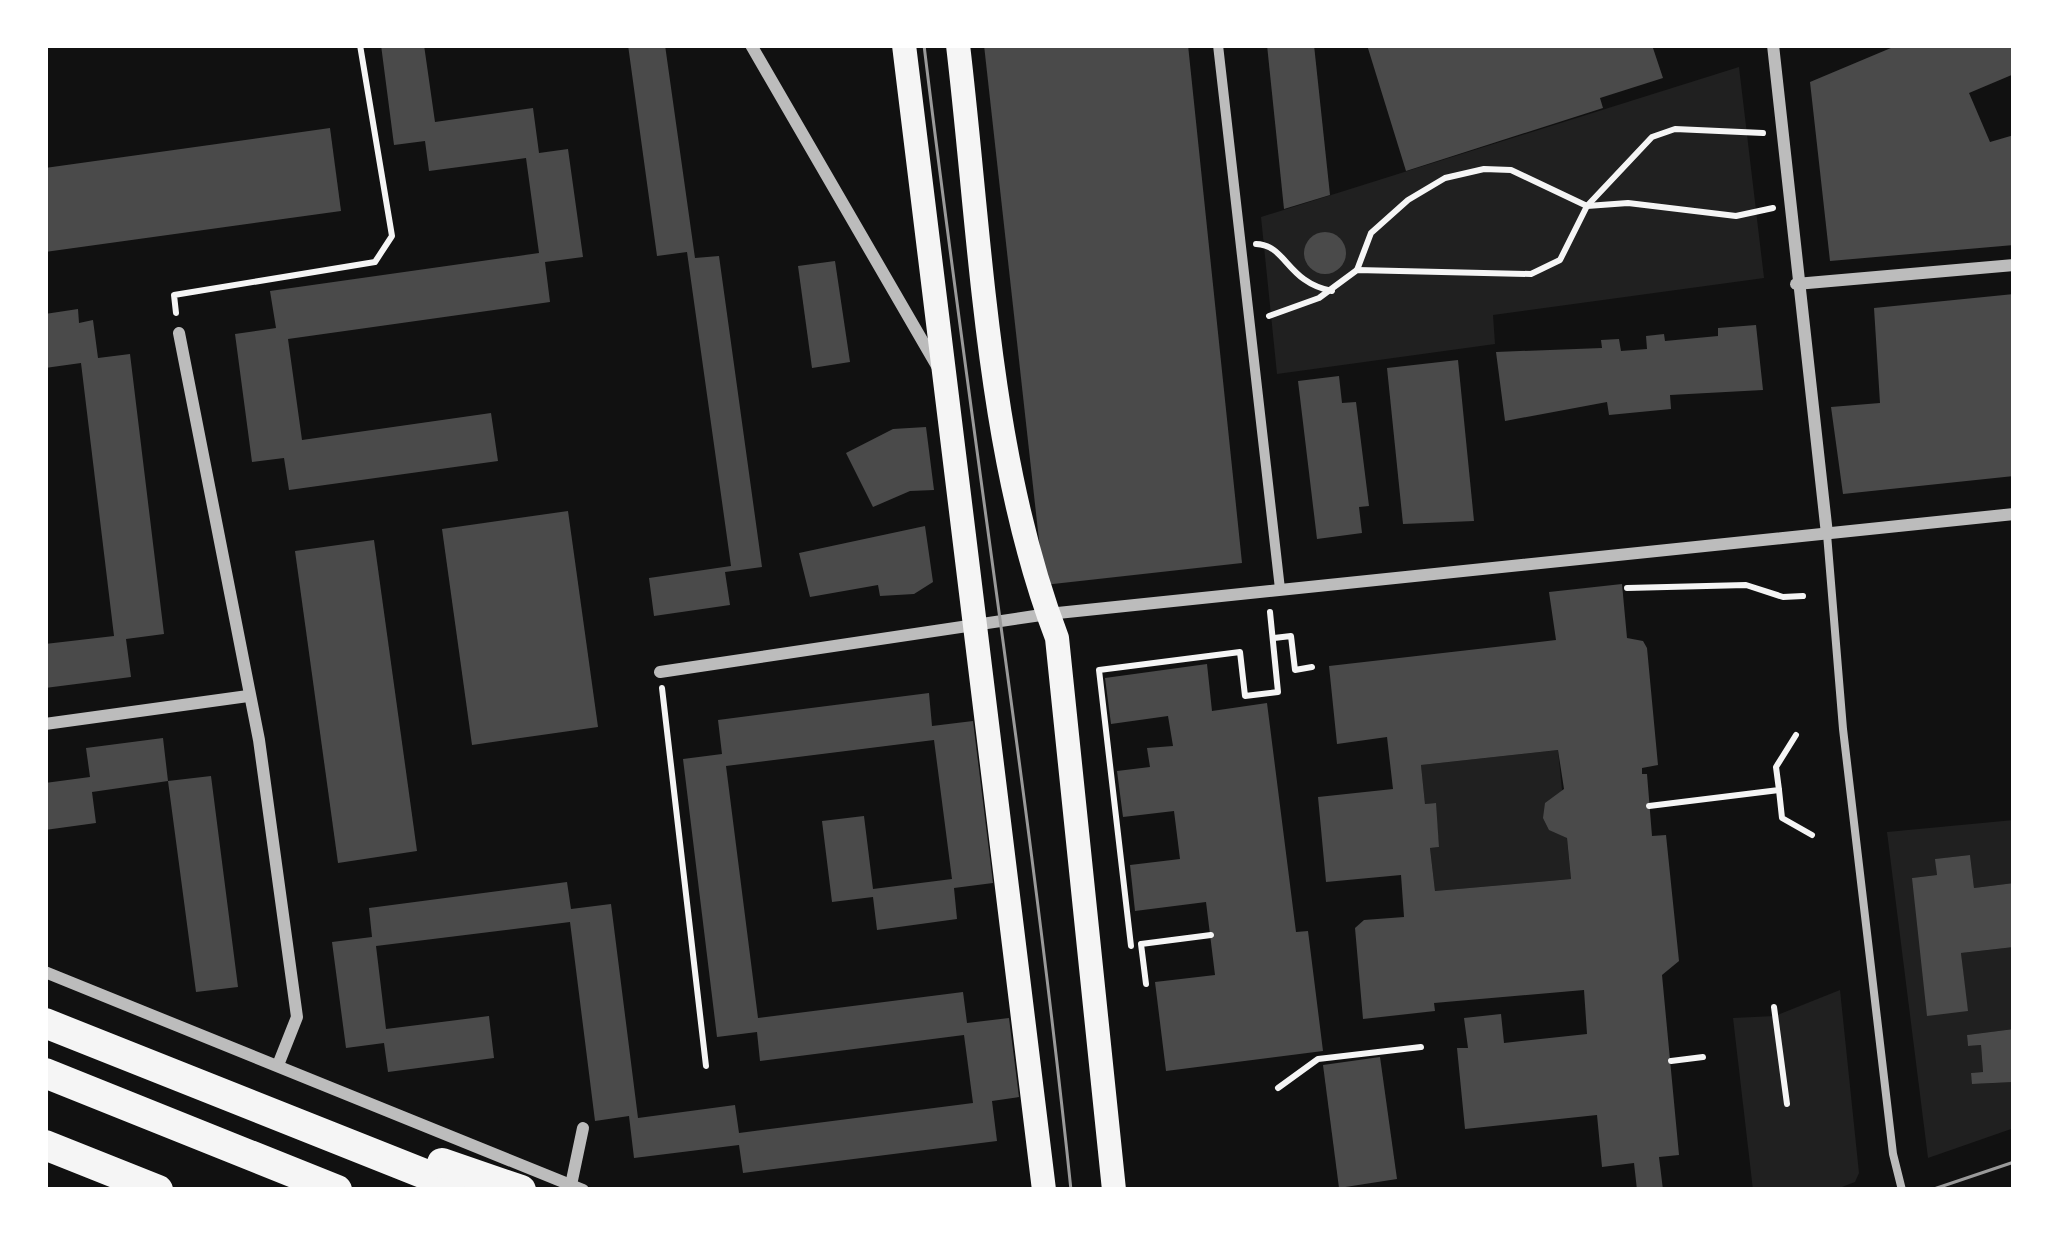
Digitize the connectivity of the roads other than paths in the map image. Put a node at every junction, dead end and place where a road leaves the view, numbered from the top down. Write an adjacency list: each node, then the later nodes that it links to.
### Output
1 (751, 45): 9 (street)
2 (904, 45): 9 (main road)
3 (958, 45): 13 (main road)
4 (1218, 45): 12 (street)
5 (1773, 45): 7 (street)
6 (2014, 265): 7 (street)
7 (1796, 284): 11 (street)
8 (179, 333): 16 (street)
9 (944, 377): 14 (main road)
10 (2014, 514): 11 (street)
11 (1827, 534): 12 (street); 32 (lane)
12 (1280, 590): 13 (street)
13 (1048, 614): 14 (street); 31 (main road)
14 (972, 626): 15 (street); 30 (main road)
15 (660, 672)
16 (248, 696): 17 (street); 21 (street)
17 (45, 724)
18 (45, 972): 21 (street)
19 (45, 1023): 20 (highway)
20 (156, 1065): 28 (highway); 29 (highway)
21 (278, 1066): 25 (street)
22 (45, 1073): 27 (highway)
23 (583, 1128): 25 (street)
24 (45, 1145): 26 (highway)
25 (577, 1188)
26 (158, 1190)
27 (338, 1190)
28 (465, 1190)
29 (521, 1190)
30 (1045, 1190)
31 (1114, 1190)
32 (1902, 1190)

